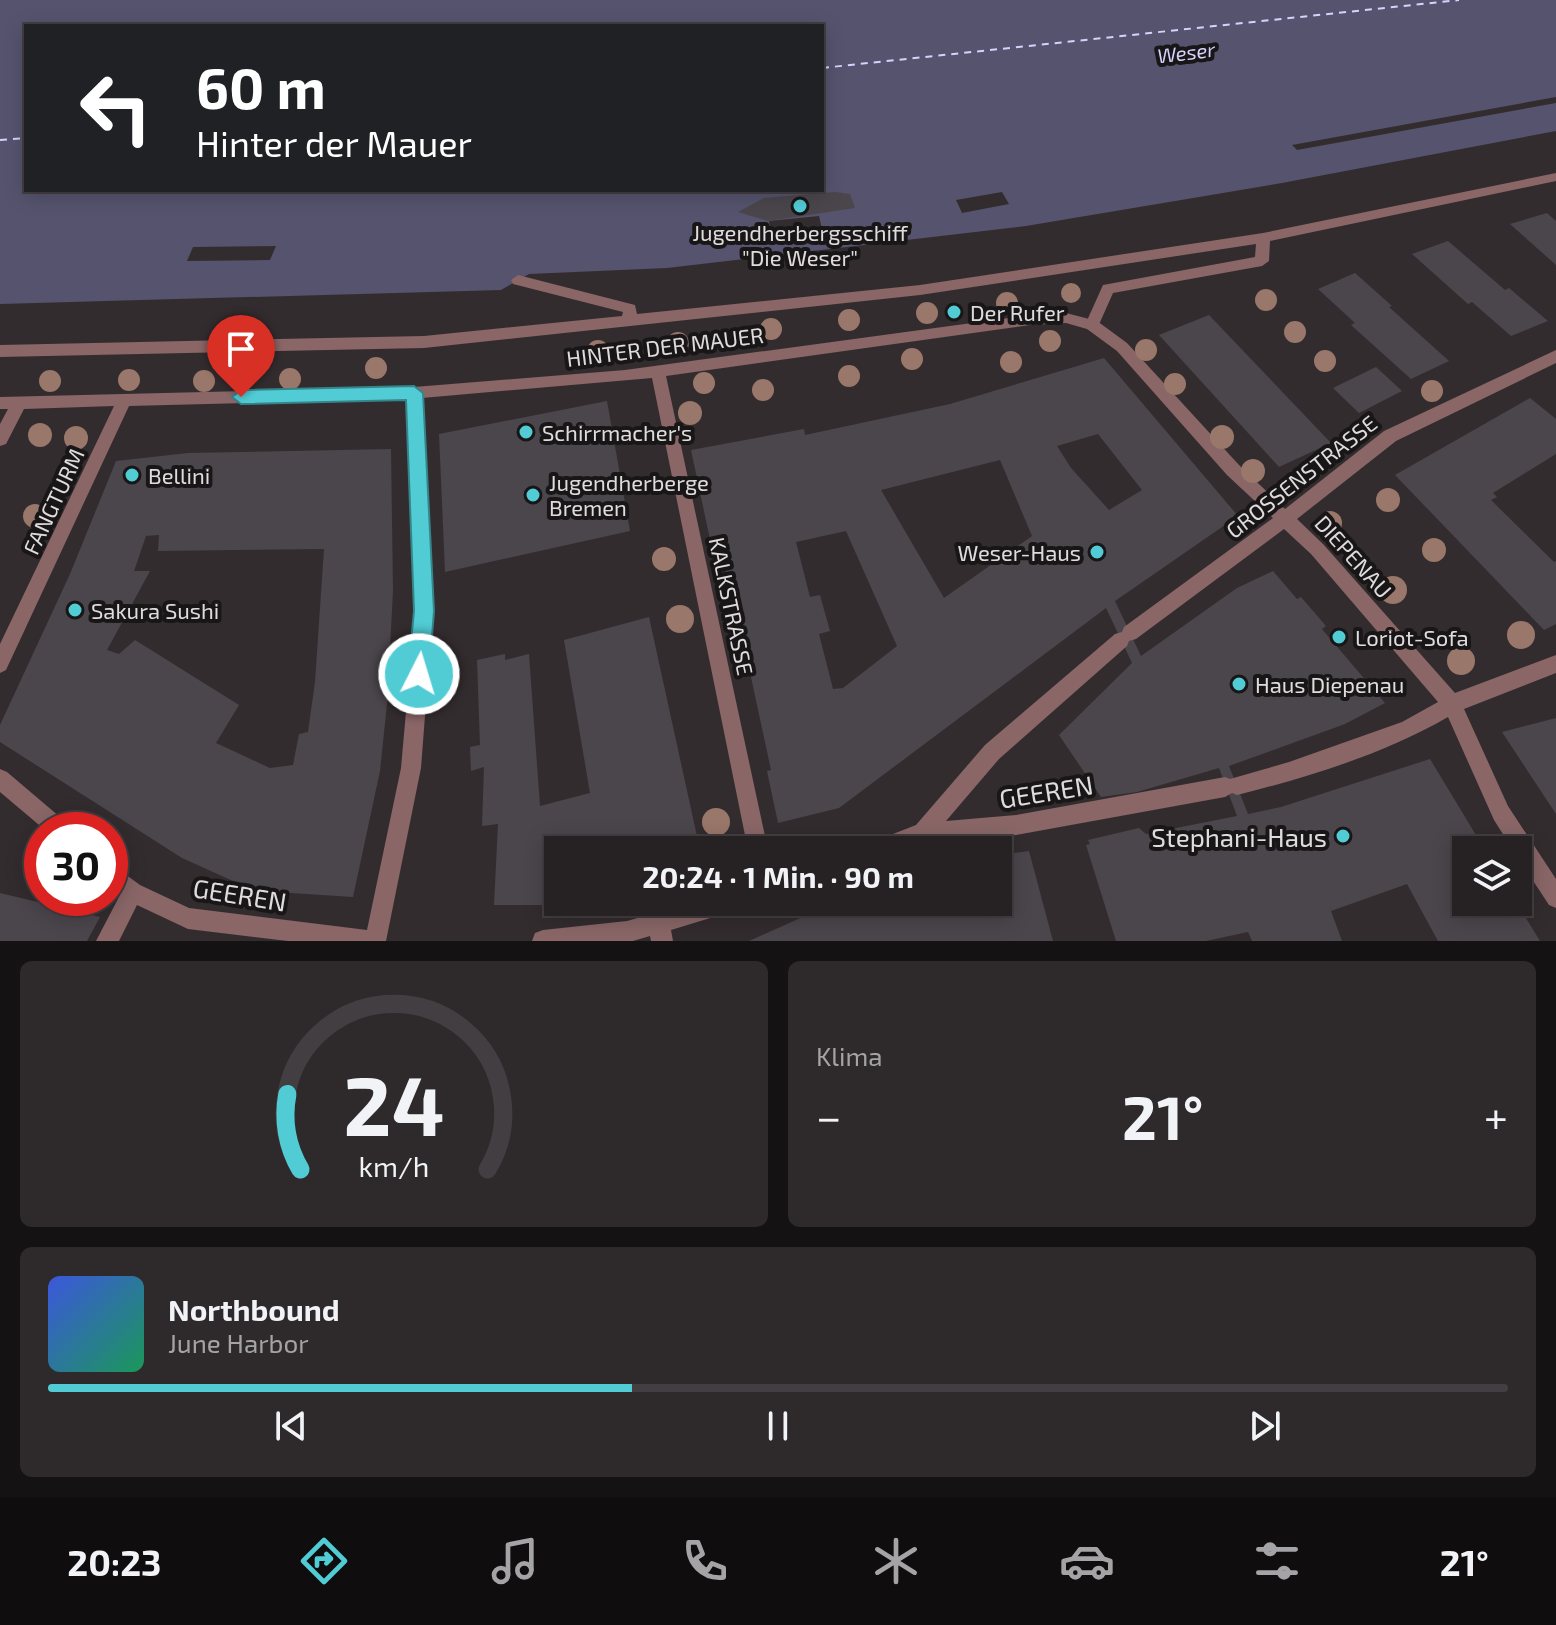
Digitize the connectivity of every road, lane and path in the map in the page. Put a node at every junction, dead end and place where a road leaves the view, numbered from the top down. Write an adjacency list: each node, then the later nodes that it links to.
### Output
1 (1556, 177): 2 (street)
2 (1263, 238): 4 (street); 5 (street)
3 (518, 280): 4 (street)
4 (629, 320): 6 (street)
5 (1092, 325): 8 (street, HINTER DER MAUER); 14 (street, DIEPENAU)
6 (0, 351)
7 (1556, 356): 14 (street, GROSSENSTRASSE)
8 (658, 372): 9 (street, HINTER DER MAUER); 21 (street, KALKSTRASSE)
9 (414, 393): 10 (street, HINTER DER MAUER); 29 (street)
10 (125, 399): 11 (street, HINTER DER MAUER); 15 (street, FANGTURM)
11 (20, 402): 12 (street, HINTER DER MAUER); 13 (street)
12 (0, 403)
13 (0, 439)
14 (1285, 518): 17 (street, DIEPENAU); 20 (street, GROSSENSTRASSE)
15 (0, 664)
16 (1556, 664): 17 (street, GEEREN)
17 (1452, 704): 20 (street, GEEREN); 25 (street, DIEPENAU)
18 (0, 779): 19 (street)
19 (39, 812)
20 (923, 833): 22 (street, GEEREN)
21 (755, 836)
22 (915, 836)
23 (128, 888): 24 (street, GEEREN)
24 (133, 892): 28 (street); 29 (street, GEEREN)
25 (1556, 898)
26 (697, 916): 27 (street)
27 (660, 932): 30 (street)
28 (107, 941)
29 (374, 941)
30 (543, 941)

